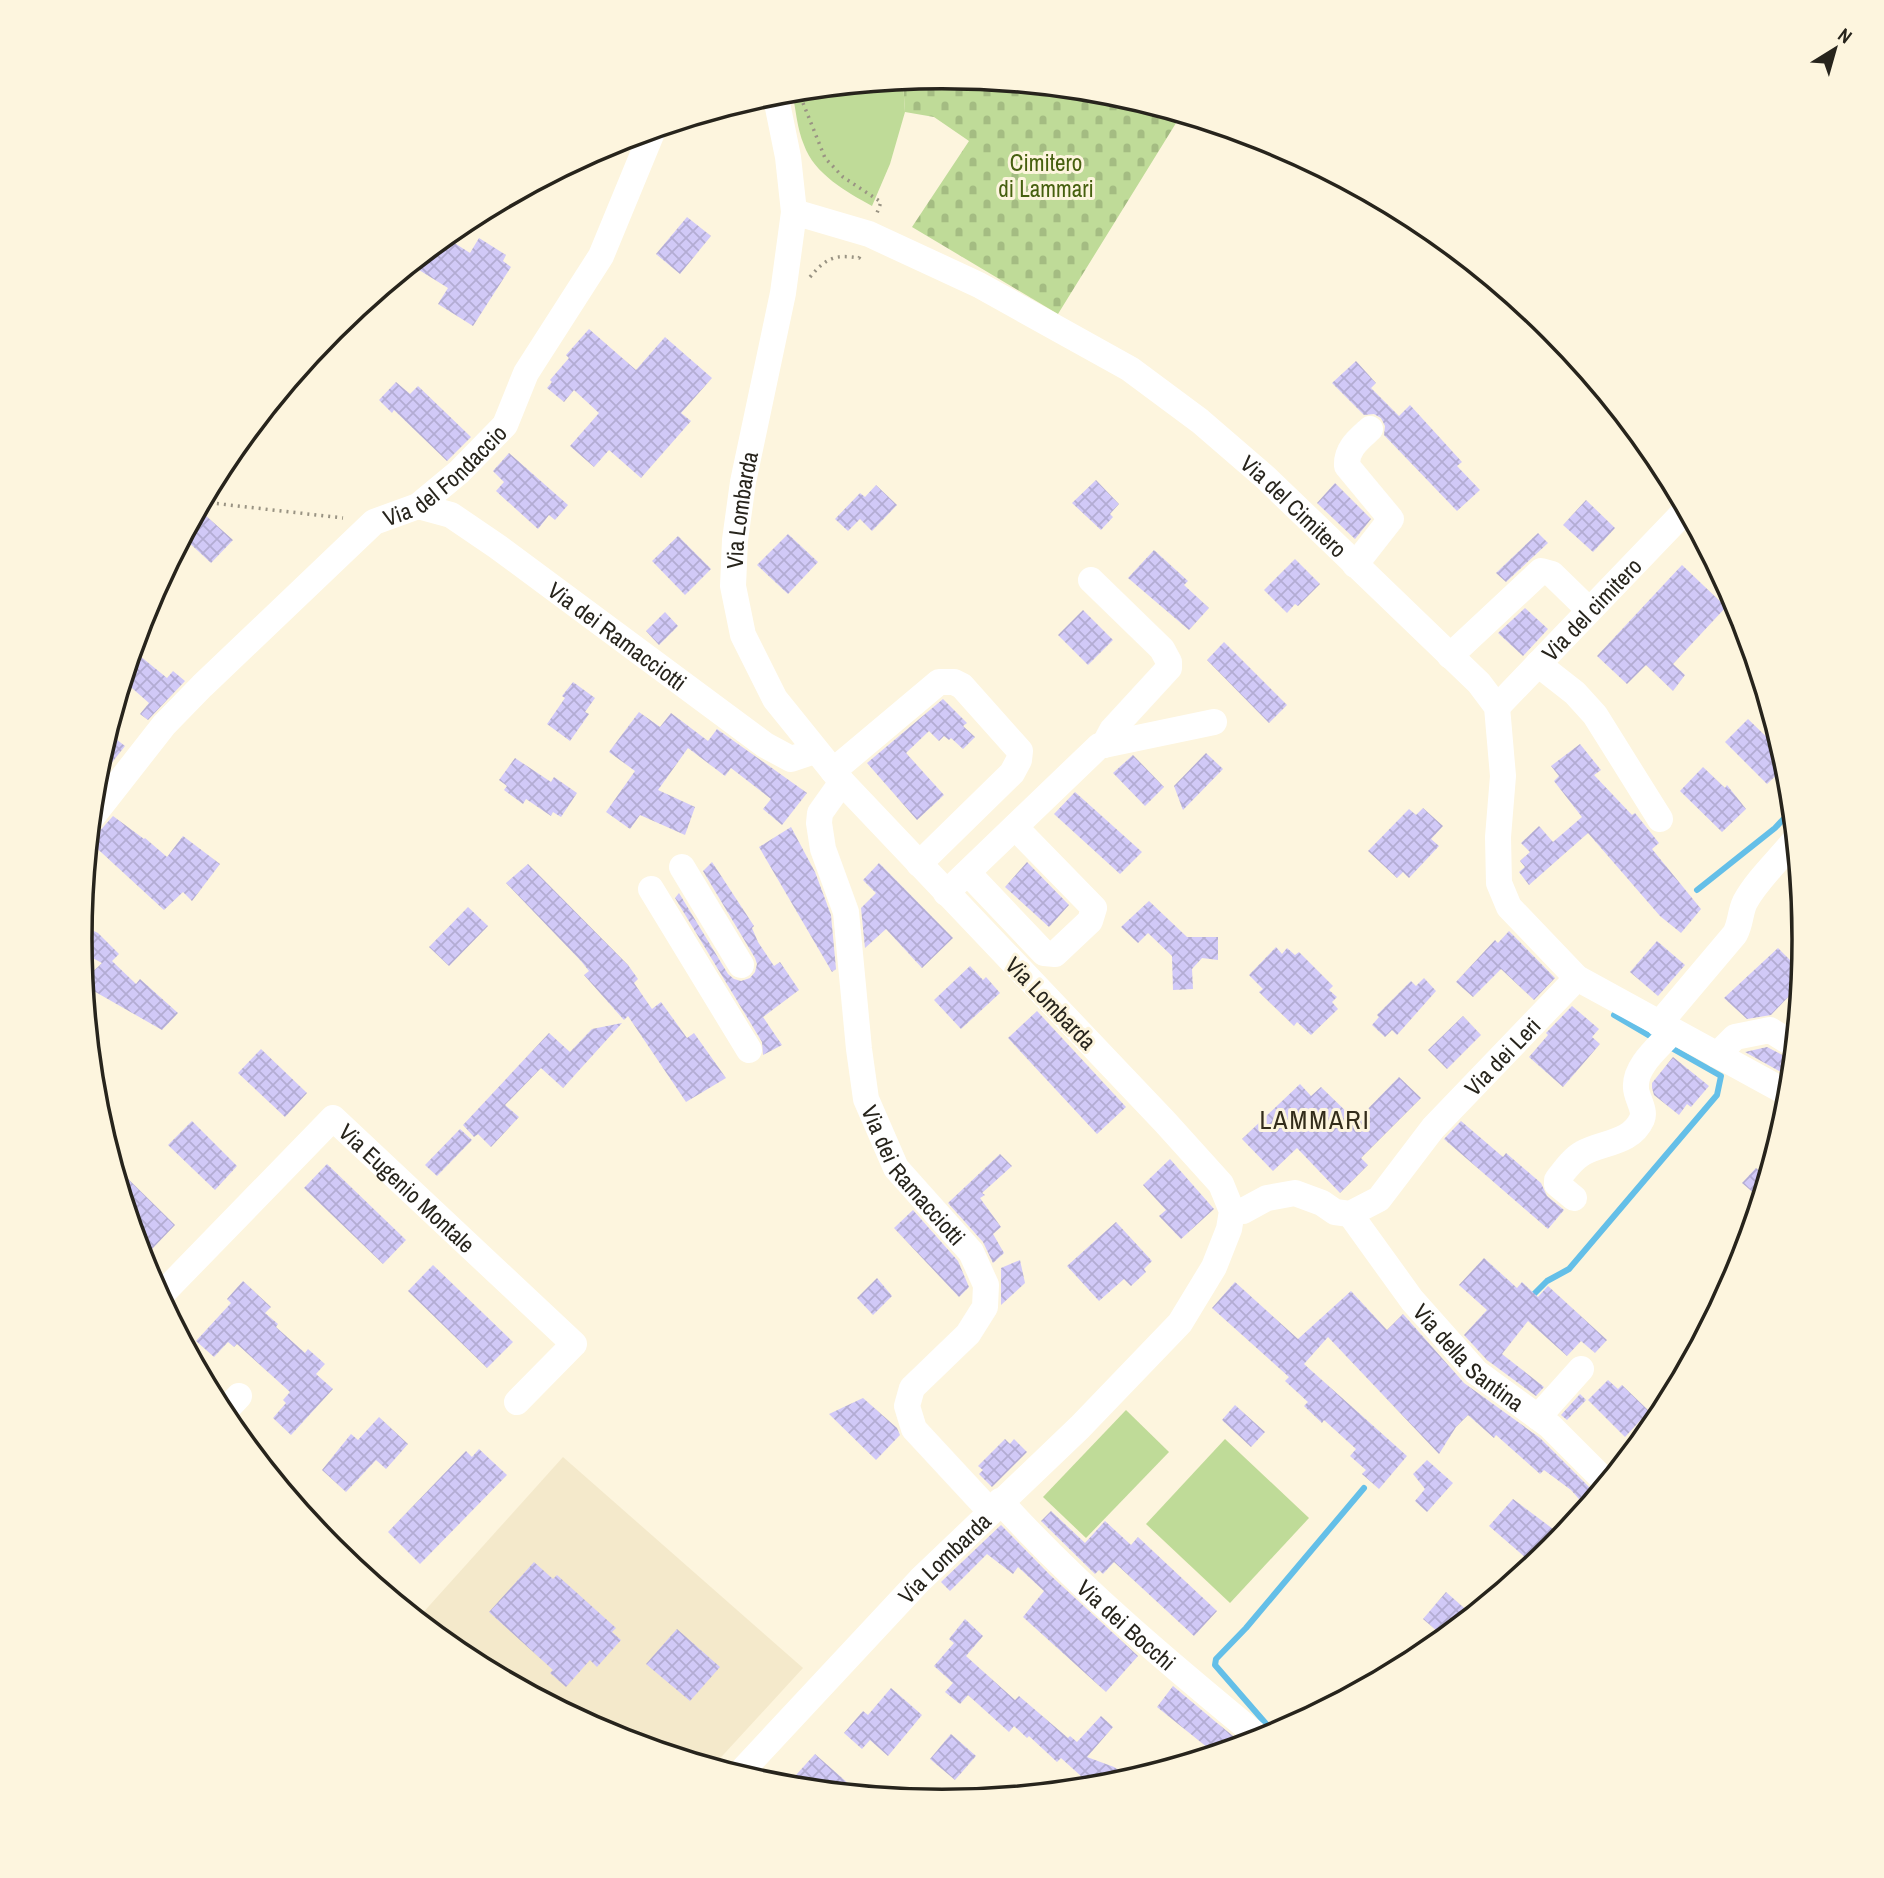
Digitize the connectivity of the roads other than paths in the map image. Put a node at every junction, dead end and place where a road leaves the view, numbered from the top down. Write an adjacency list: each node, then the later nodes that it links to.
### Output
1 (778, 106): 3 (street, Via Lombarda)
2 (648, 142): 5 (street, Via del Fondaccio)
3 (794, 212): 7 (street, Via del Cimitero); 15 (street, Via Lombarda)
4 (1370, 429): 7 (street)
5 (418, 506): 15 (street, Via dei Ramacciotti); 17 (street, Via del Fondaccio)
6 (1679, 517): 9 (street, Via del cimitero)
7 (1355, 565): 10 (street, Via del Cimitero)
8 (1091, 580): 14 (street)
9 (1581, 619): 10 (street); 11 (street, Via del cimitero)
10 (1450, 656): 12 (street, Via del Cimitero)
11 (1538, 664): 12 (street, Via del cimitero); 18 (street)
12 (1497, 707): 27 (street)
13 (1214, 722): 14 (street)
14 (1104, 745): 19 (street)
15 (815, 751): 16 (street, Via Lombarda)
16 (838, 777): 21 (street, Via Lombarda); 21 (street, Via dei Ramacciotti); 41 (street, Via dei Ramacciotti)
17 (104, 801)
18 (1660, 818)
19 (1016, 827): 23 (street); 23 (street)
20 (1786, 850): 28 (street)
21 (919, 864): 25 (street, Via Lombarda)
22 (682, 867): 26 (street)
23 (968, 873): 25 (street)
24 (651, 889): 30 (street)
25 (946, 894): 34 (street, Via Lombarda)
26 (741, 965)
27 (1577, 978): 28 (street); 35 (street, Via dei Leri)
28 (1666, 1027): 31 (street); 33 (street)
29 (1785, 1039): 31 (street)
30 (749, 1050)
31 (1717, 1055): 32 (street)
32 (1778, 1088)
33 (1574, 1198)
34 (1242, 1214): 35 (street); 41 (street, Via Lombarda)
35 (1350, 1214): 39 (street, Via della Santina)
36 (168, 1288): 38 (street, Via Eugenio Montale)
37 (1581, 1369): 39 (street)
38 (517, 1402)
39 (1538, 1418): 40 (street, Via della Santina)
40 (1600, 1476)
41 (995, 1506): 42 (street, Via dei Bocchi); 43 (street, Via Lombarda)
42 (1251, 1730)
43 (747, 1766)

